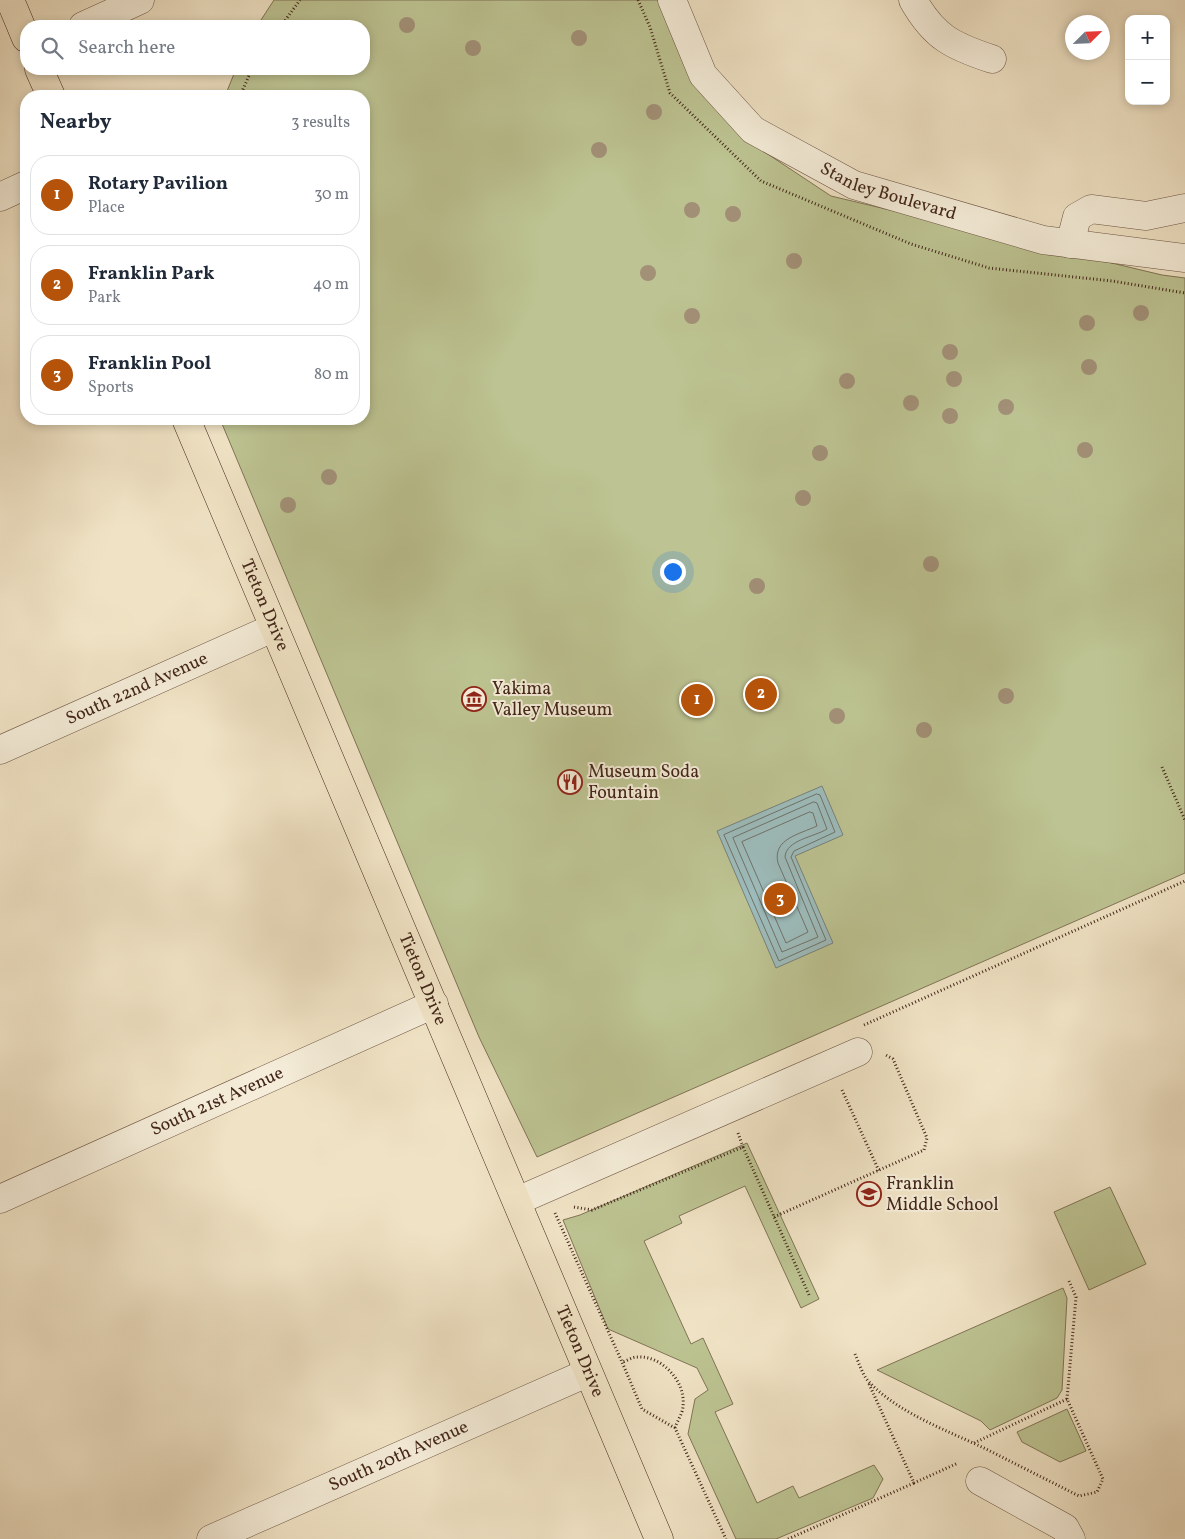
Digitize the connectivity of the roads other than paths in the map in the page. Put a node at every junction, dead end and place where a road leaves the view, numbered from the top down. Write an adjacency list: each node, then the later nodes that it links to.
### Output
1 (10, 0): 6 (main road)
2 (140, 0): 5 (street)
3 (672, 0): 13 (street, Stanley Boulevard)
4 (913, 0): 7 (street)
5 (96, 20)
6 (20, 24)
7 (992, 59)
8 (42, 75): 9 (main road)
9 (48, 90)
10 (20, 187): 11 (street)
11 (0, 197)
12 (1185, 208): 13 (street)
13 (1070, 244): 14 (street, Stanley Boulevard)
14 (1185, 258)
15 (188, 425): 16 (main road, Tieton Drive)
16 (273, 628): 17 (street, South 22nd Avenue); 18 (main road, Tieton Drive)
17 (0, 750)
18 (434, 1004): 20 (street, South 21st Avenue); 21 (main road, Tieton Drive)
19 (866, 1043): 21 (street)
20 (0, 1198)
21 (517, 1201): 22 (main road, Tieton Drive)
22 (587, 1373): 24 (street, South 20th Avenue); 25 (main road, Tieton Drive)
23 (972, 1471): 26 (street)
24 (211, 1539)
25 (659, 1539)
26 (1071, 1539)

